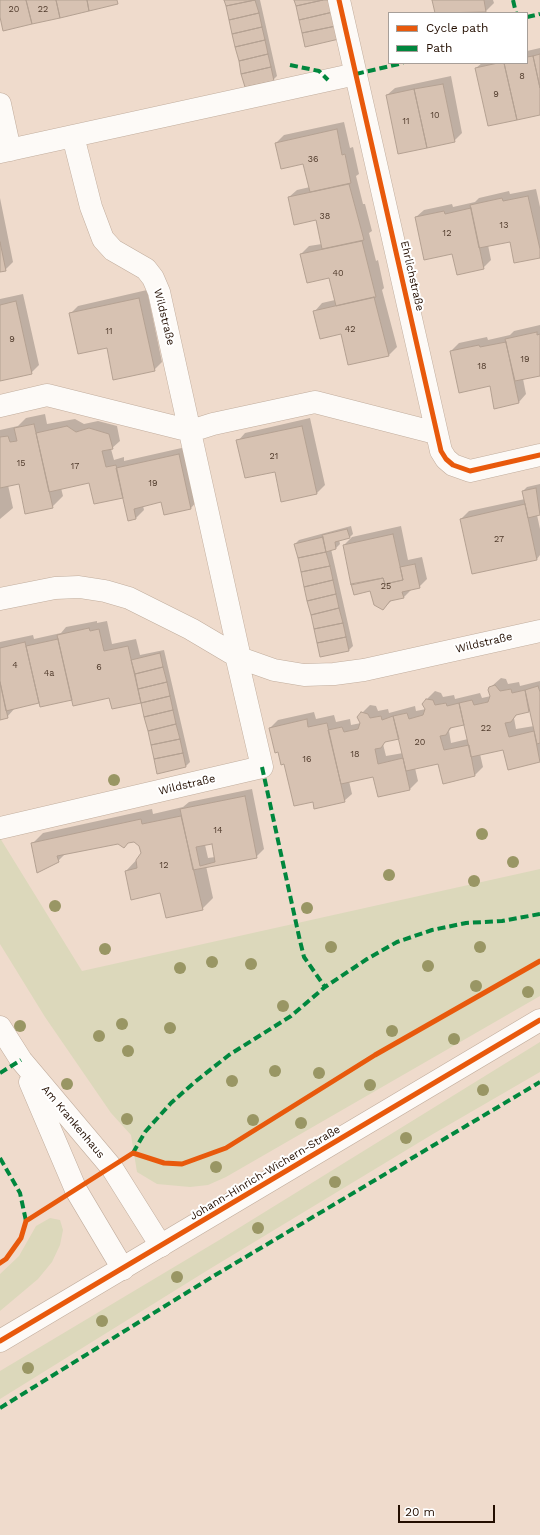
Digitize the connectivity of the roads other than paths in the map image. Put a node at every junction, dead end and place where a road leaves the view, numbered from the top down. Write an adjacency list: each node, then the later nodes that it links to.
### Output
1 (340, 0): 2 (street, Ehrlichstraße)
2 (356, 74): 4 (street); 8 (street, Ehrlichstraße)
3 (0, 104): 5 (street)
4 (74, 136): 5 (street); 7 (street, Wildstraße)
5 (5, 151)
6 (0, 406): 7 (street)
7 (191, 431): 8 (street); 12 (street, Wildstraße)
8 (436, 433): 9 (street, Ehrlichstraße)
9 (540, 455)
10 (0, 599): 12 (street, Wildstraße)
11 (540, 631): 12 (street, Wildstraße)
12 (238, 657): 13 (street, Wildstraße)
13 (0, 828)
14 (540, 1020): 17 (street, Johann-Hinrich-Wichern-Straße)
15 (0, 1027): 16 (street, Am Krankenhaus)
16 (21, 1060): 17 (street, Am Krankenhaus); 18 (street, Am Krankenhaus)
17 (161, 1246): 18 (street, Johann-Hinrich-Wichern-Straße)
18 (123, 1269): 19 (street, Johann-Hinrich-Wichern-Straße)
19 (0, 1342)

